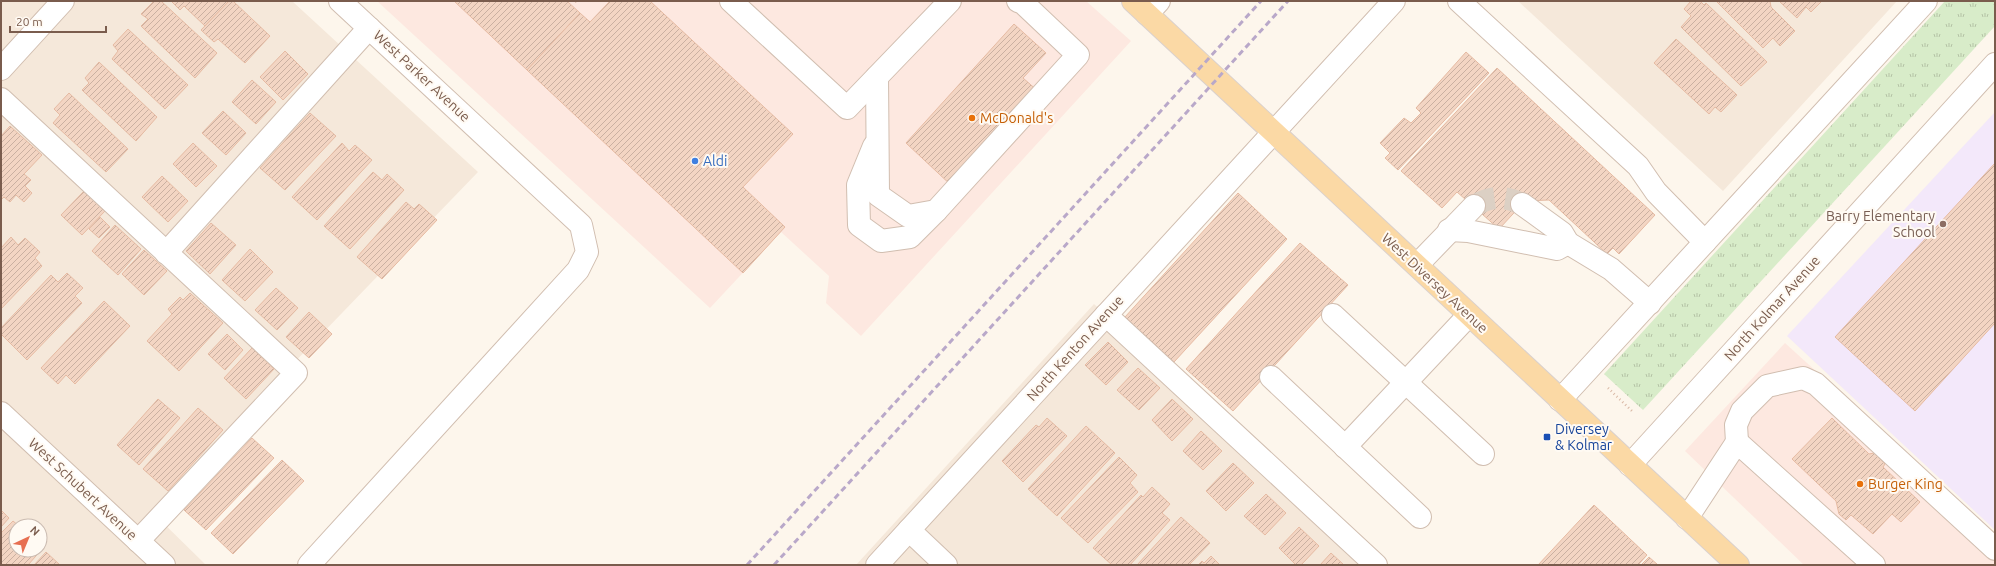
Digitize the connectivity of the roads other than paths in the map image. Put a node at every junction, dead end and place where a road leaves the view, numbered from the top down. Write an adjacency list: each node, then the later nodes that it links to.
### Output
1 (63, 1): 12 (street)
2 (340, 1): 10 (street, West Parker Avenue)
3 (731, 1): 13 (street)
4 (950, 1): 13 (street)
5 (1018, 1): 19 (street)
6 (1394, 1): 15 (street, North Kenton Avenue)
7 (1459, 1): 21 (street)
8 (1926, 1): 21 (street)
9 (1147, 5): 15 (main road, West Diversey Avenue)
10 (369, 28): 23 (street); 43 (street, West Parker Avenue)
11 (1995, 64): 36 (street, North Kolmar Avenue)
12 (1, 69)
13 (877, 77): 16 (street)
14 (1, 99): 23 (street)
15 (1274, 132): 24 (main road, West Diversey Avenue); 26 (street, North Kenton Avenue)
16 (877, 138): 19 (street); 19 (street)
17 (1522, 204): 22 (street)
18 (1474, 206): 20 (street)
19 (936, 211)
20 (1449, 230): 22 (street); 24 (street)
21 (1705, 242): 25 (street)
22 (1568, 243): 25 (street)
23 (166, 253): 40 (street)
24 (1417, 266): 28 (main road, West Diversey Avenue)
25 (1650, 303): 31 (street)
26 (1106, 315): 39 (street, North Kenton Avenue); 46 (street)
27 (1333, 315): 30 (street)
28 (1469, 315): 30 (street); 31 (main road, West Diversey Avenue)
29 (1271, 377): 34 (street)
30 (1406, 382): 34 (street); 35 (street)
31 (1560, 400): 36 (main road, West Diversey Avenue)
32 (1, 413): 40 (street, West Schubert Avenue)
33 (1737, 442): 38 (street); 41 (street); 48 (street)
34 (1345, 447): 37 (street)
35 (1483, 454)
36 (1630, 464): 38 (main road, West Diversey Avenue)
37 (1420, 517)
38 (1687, 518): 47 (main road, West Diversey Avenue)
39 (909, 530): 44 (street, North Kenton Avenue); 45 (street)
40 (138, 541): 42 (street, West Schubert Avenue)
41 (1995, 549)
42 (164, 565)
43 (309, 565)
44 (877, 565)
45 (946, 565)
46 (1376, 565)
47 (1738, 565)
48 (1874, 565)

